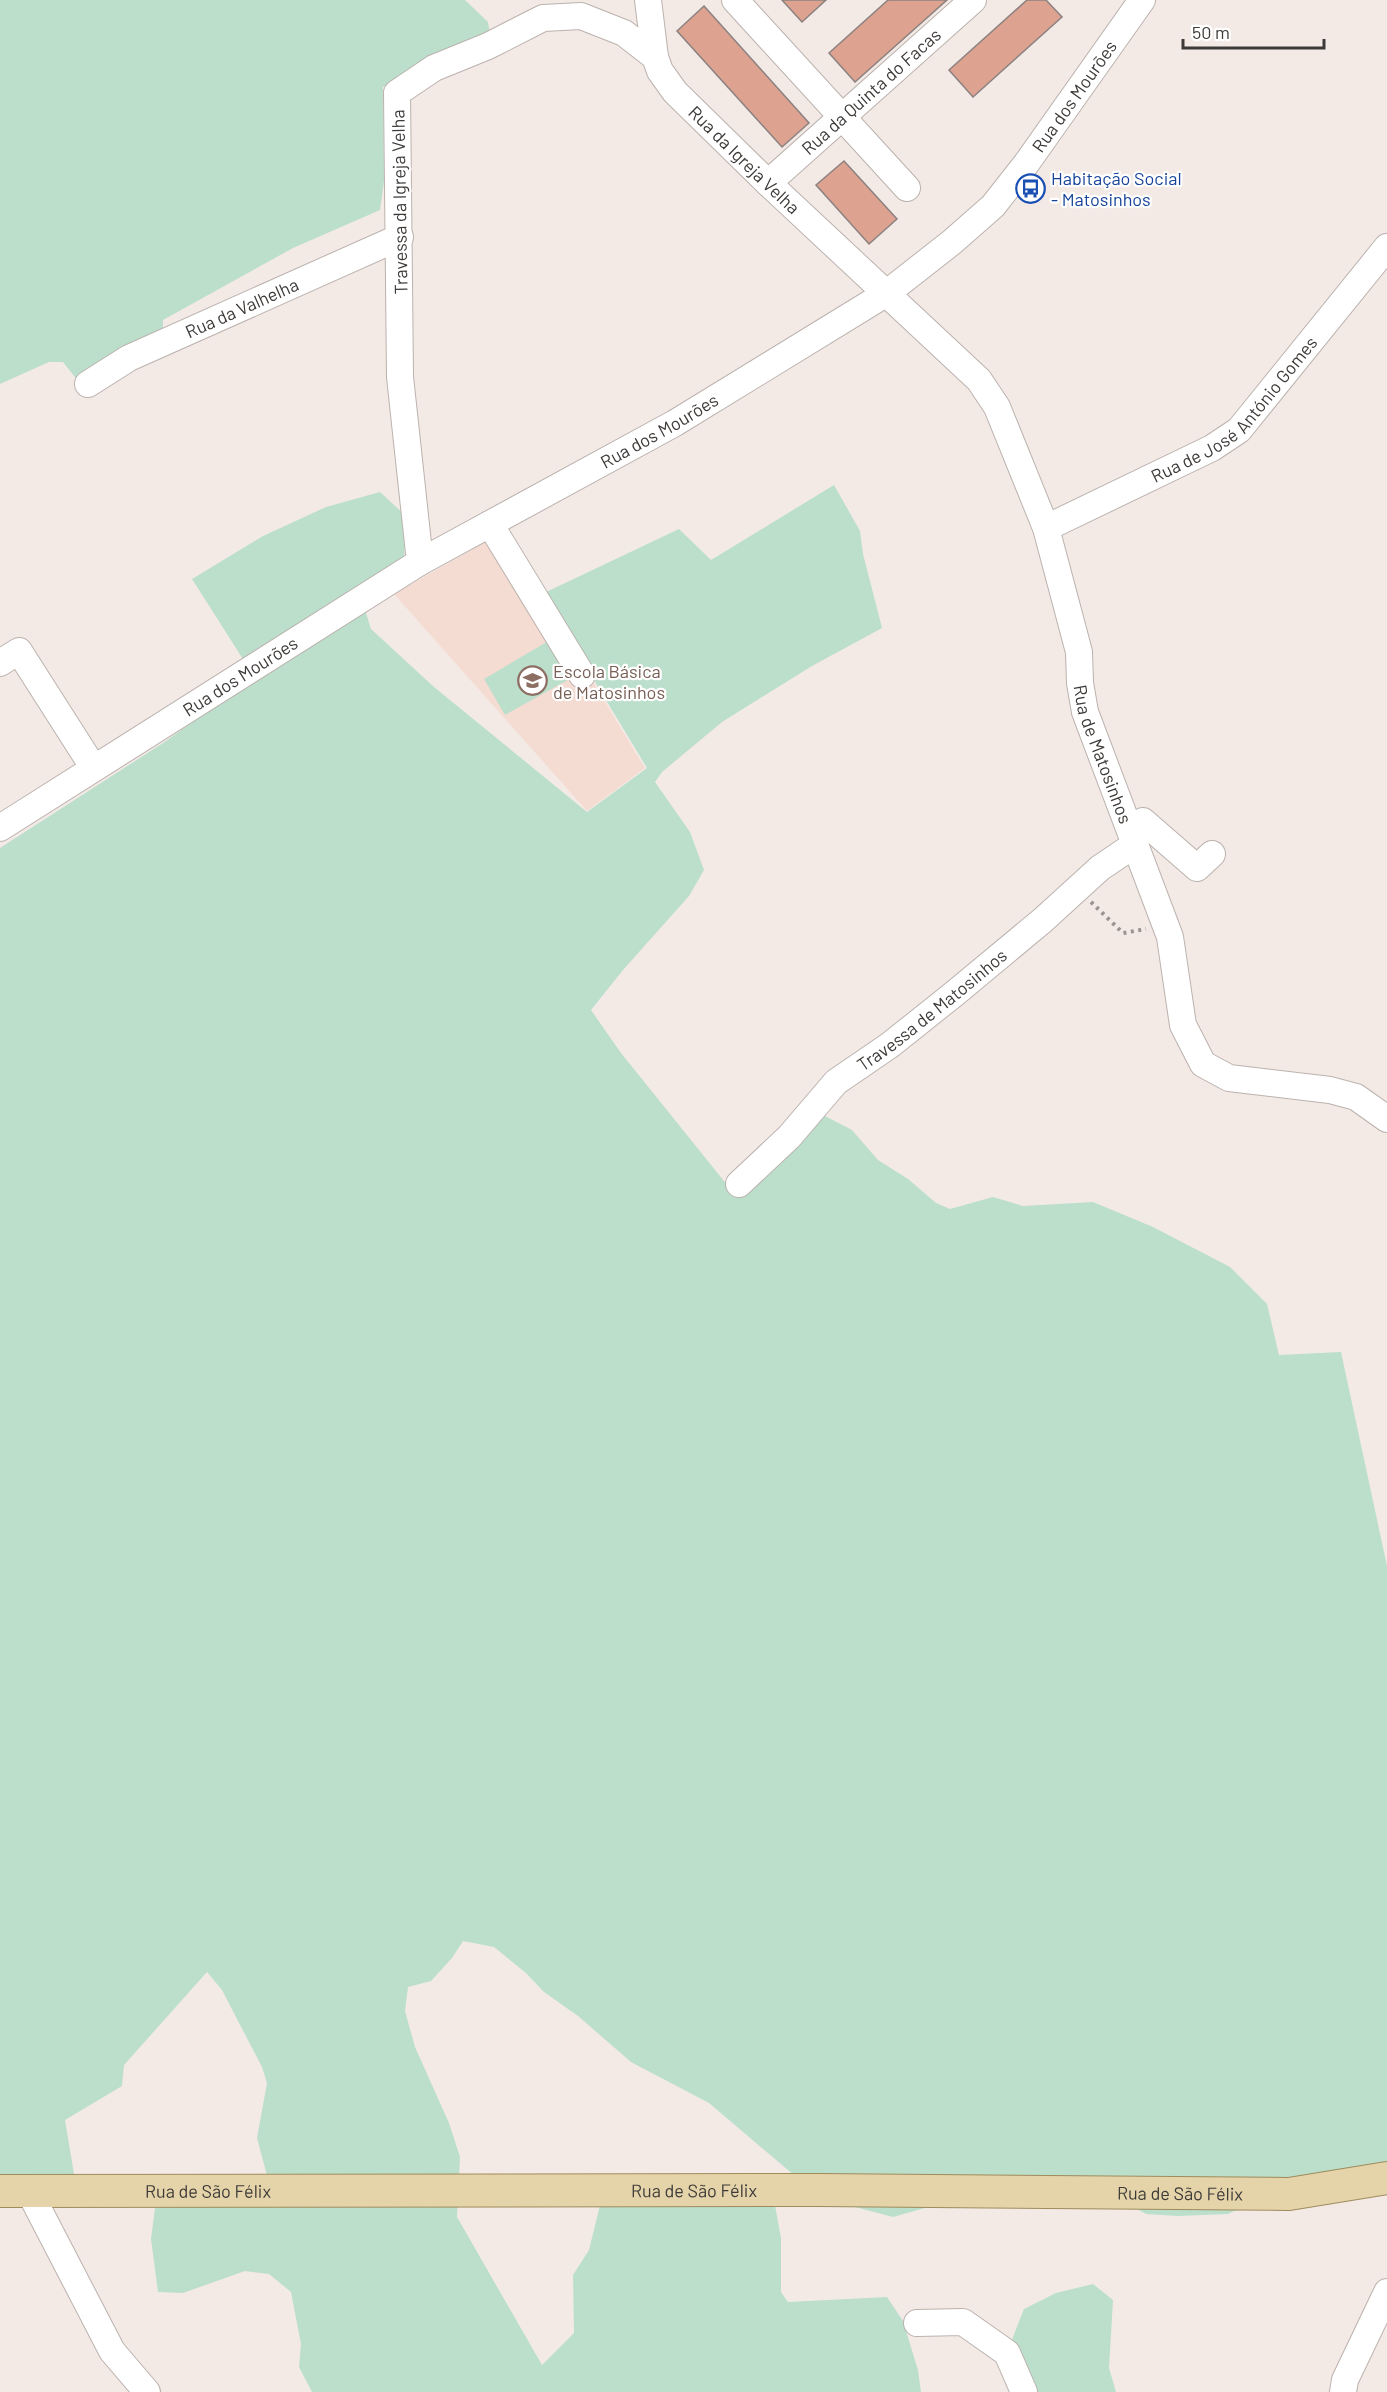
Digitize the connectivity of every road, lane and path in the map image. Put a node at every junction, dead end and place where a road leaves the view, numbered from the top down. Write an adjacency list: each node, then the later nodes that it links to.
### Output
1 (648, 0): 5 (street, Rua da Igreja Velha)
2 (735, 0): 6 (street)
3 (973, 0): 6 (street, Rua da Quinta do Facas)
4 (1142, 0): 11 (street, Rua dos Mourões)
5 (655, 57): 7 (street, Rua da Igreja Velha); 9 (street, Travessa da Igreja Velha)
6 (842, 117): 7 (street, Rua da Quinta do Facas); 8 (street)
7 (768, 183): 11 (street, Rua da Igreja Velha)
8 (907, 188)
9 (400, 237): 12 (street, Rua da Valhelha); 15 (street, Travessa da Igreja Velha)
10 (1387, 247): 14 (street, Rua de José António Gomes)
11 (887, 293): 13 (street, Rua dos Mourões); 14 (street, Rua de Matosinhos)
12 (88, 384)
13 (490, 524): 15 (street, Rua dos Mourões); 17 (street)
14 (1046, 528): 21 (street, Rua de Matosinhos)
15 (420, 562): 18 (street, Rua dos Mourões)
16 (0, 663): 18 (street)
17 (582, 675)
18 (93, 767): 20 (street, Rua dos Mourões)
19 (1143, 821): 22 (street)
20 (0, 828)
21 (1134, 845): 23 (street, Travessa de Matosinhos); 25 (street, Rua de Matosinhos)
22 (1212, 854)
23 (1077, 889): 24 (path); 26 (street, Travessa de Matosinhos)
24 (1149, 929)
25 (1387, 1119)
26 (739, 1184)
27 (1387, 2178): 28 (main road, Rua de São Félix)
28 (14, 2191): 31 (street)
29 (1387, 2292): 33 (street)
30 (917, 2323): 32 (street)
31 (147, 2392)
32 (1024, 2392)
33 (1343, 2392)

